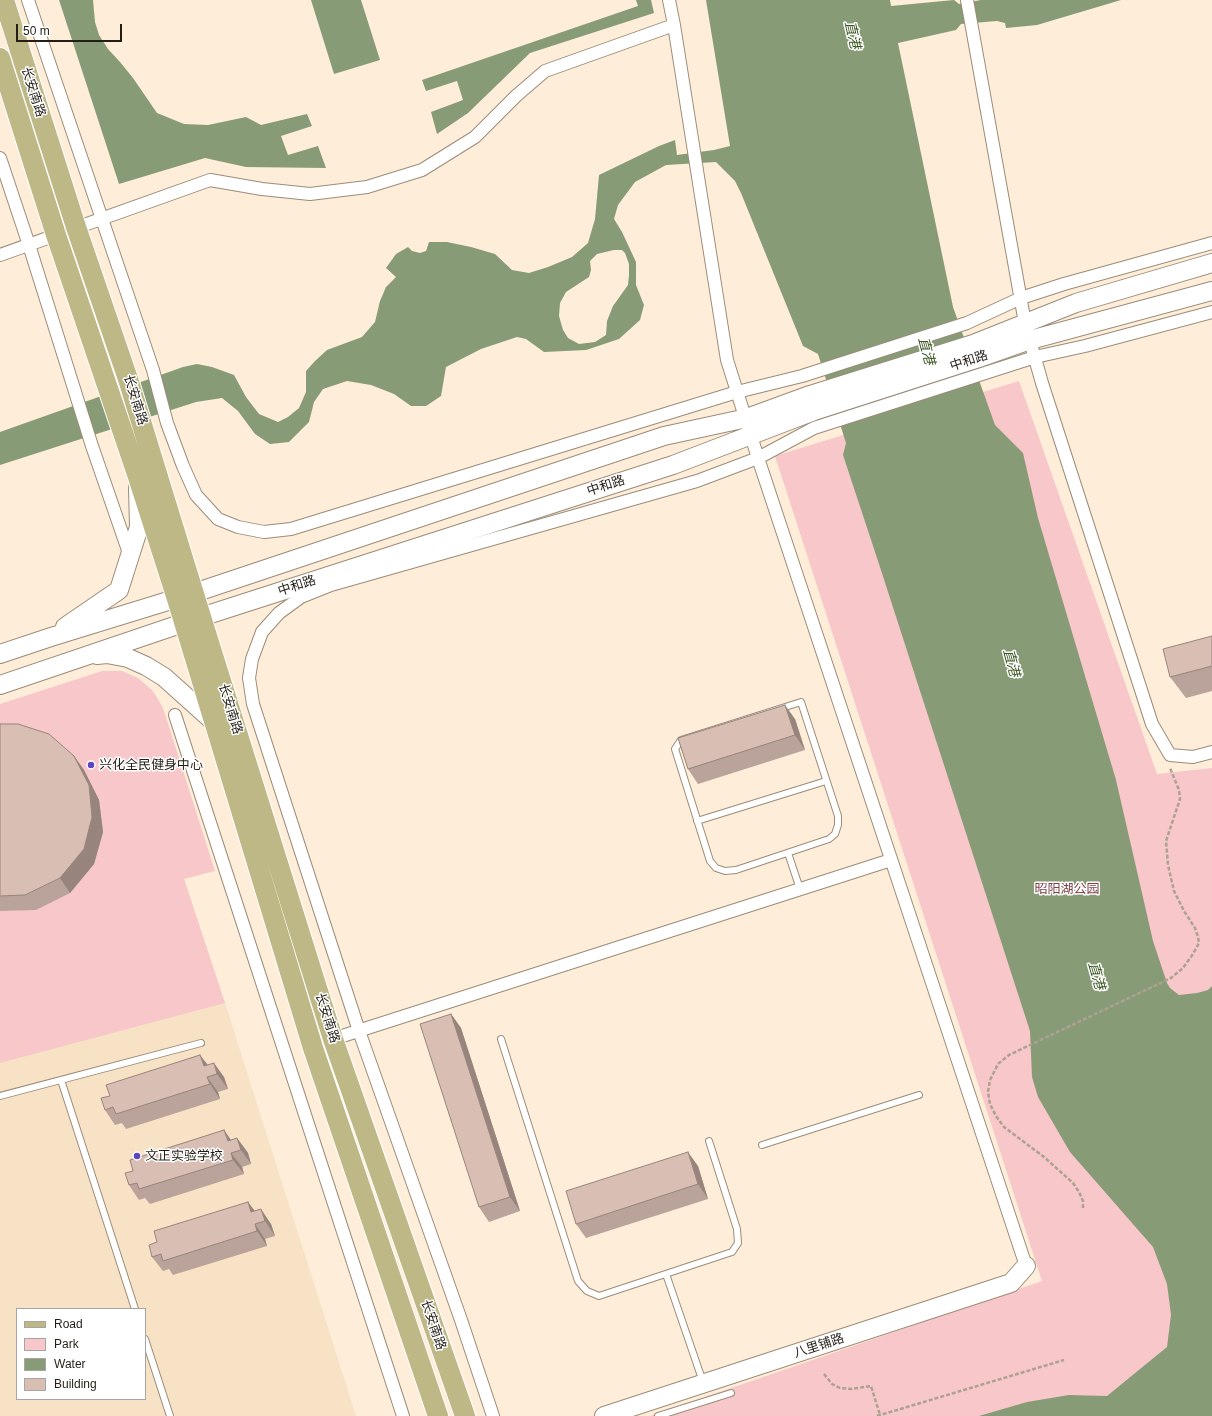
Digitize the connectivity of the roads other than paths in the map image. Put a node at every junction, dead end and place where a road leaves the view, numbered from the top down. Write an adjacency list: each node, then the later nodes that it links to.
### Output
1 (4, 0): 9 (main road, 长安南路)
2 (28, 0): 8 (street)
3 (669, 0): 5 (street)
4 (967, 0): 16 (street)
5 (674, 25): 8 (street); 21 (street)
6 (0, 58): 10 (main road, 长安南路)
7 (0, 158): 12 (street)
8 (101, 219): 9 (street); 21 (street)
9 (76, 227): 10 (street); 27 (main road, 长安南路)
10 (56, 235): 12 (street); 25 (main road, 长安南路)
11 (1212, 243): 16 (street)
12 (29, 245): 13 (street); 26 (street)
13 (0, 255)
14 (1212, 263): 18 (main road, 中和路)
15 (1212, 291): 18 (main road, 中和路)
16 (1021, 298): 18 (street); 21 (street)
17 (1212, 312): 19 (street)
18 (1027, 331): 19 (street); 20 (main road, 中和路)
19 (1035, 357): 20 (street); 35 (street)
20 (979, 358): 22 (main road, 中和路)
21 (737, 392): 23 (street)
22 (812, 411): 23 (main road, 中和路); 24 (street)
23 (749, 426): 24 (street); 27 (main road, 中和路); 28 (main road, 中和路)
24 (758, 458): 39 (street); 41 (street)
25 (138, 477): 26 (main road); 27 (main road, 长安南路)
26 (130, 558): 29 (main road)
27 (186, 596): 28 (main road, 长安南路); 29 (main road, 中和路)
28 (192, 620): 31 (main road, 中和路); 34 (main road, 长安南路); 42 (main road, 长安南路)
29 (51, 637): 30 (main road, 中和路)
30 (0, 654)
31 (82, 656): 32 (main road, 中和路); 34 (main road)
32 (0, 685)
33 (175, 715): 57 (street)
34 (213, 721): 58 (main road, 长安南路)
35 (1212, 752)
36 (826, 781): 37 (lane); 37 (lane); 38 (lane)
37 (697, 821): 38 (lane)
38 (788, 853): 40 (lane)
39 (891, 860): 40 (street); 50 (street)
40 (800, 889): 41 (street)
41 (359, 1031): 42 (street); 60 (street)
42 (333, 1039): 59 (main road, 长安南路)
43 (500, 1039): 51 (lane)
44 (201, 1043): 45 (lane)
45 (61, 1080): 47 (lane); 52 (lane)
46 (918, 1095): 49 (lane)
47 (0, 1096)
48 (709, 1141): 51 (lane)
49 (762, 1145)
50 (1026, 1266): 54 (main road, 八里铺路)
51 (666, 1274): 54 (lane)
52 (136, 1308)
53 (146, 1341): 56 (lane)
54 (704, 1384): 61 (main road, 八里铺路)
55 (731, 1393): 62 (lane)
56 (170, 1416)
57 (403, 1416)
58 (438, 1416)
59 (465, 1416)
60 (493, 1416)
61 (604, 1416)
62 (658, 1416)

